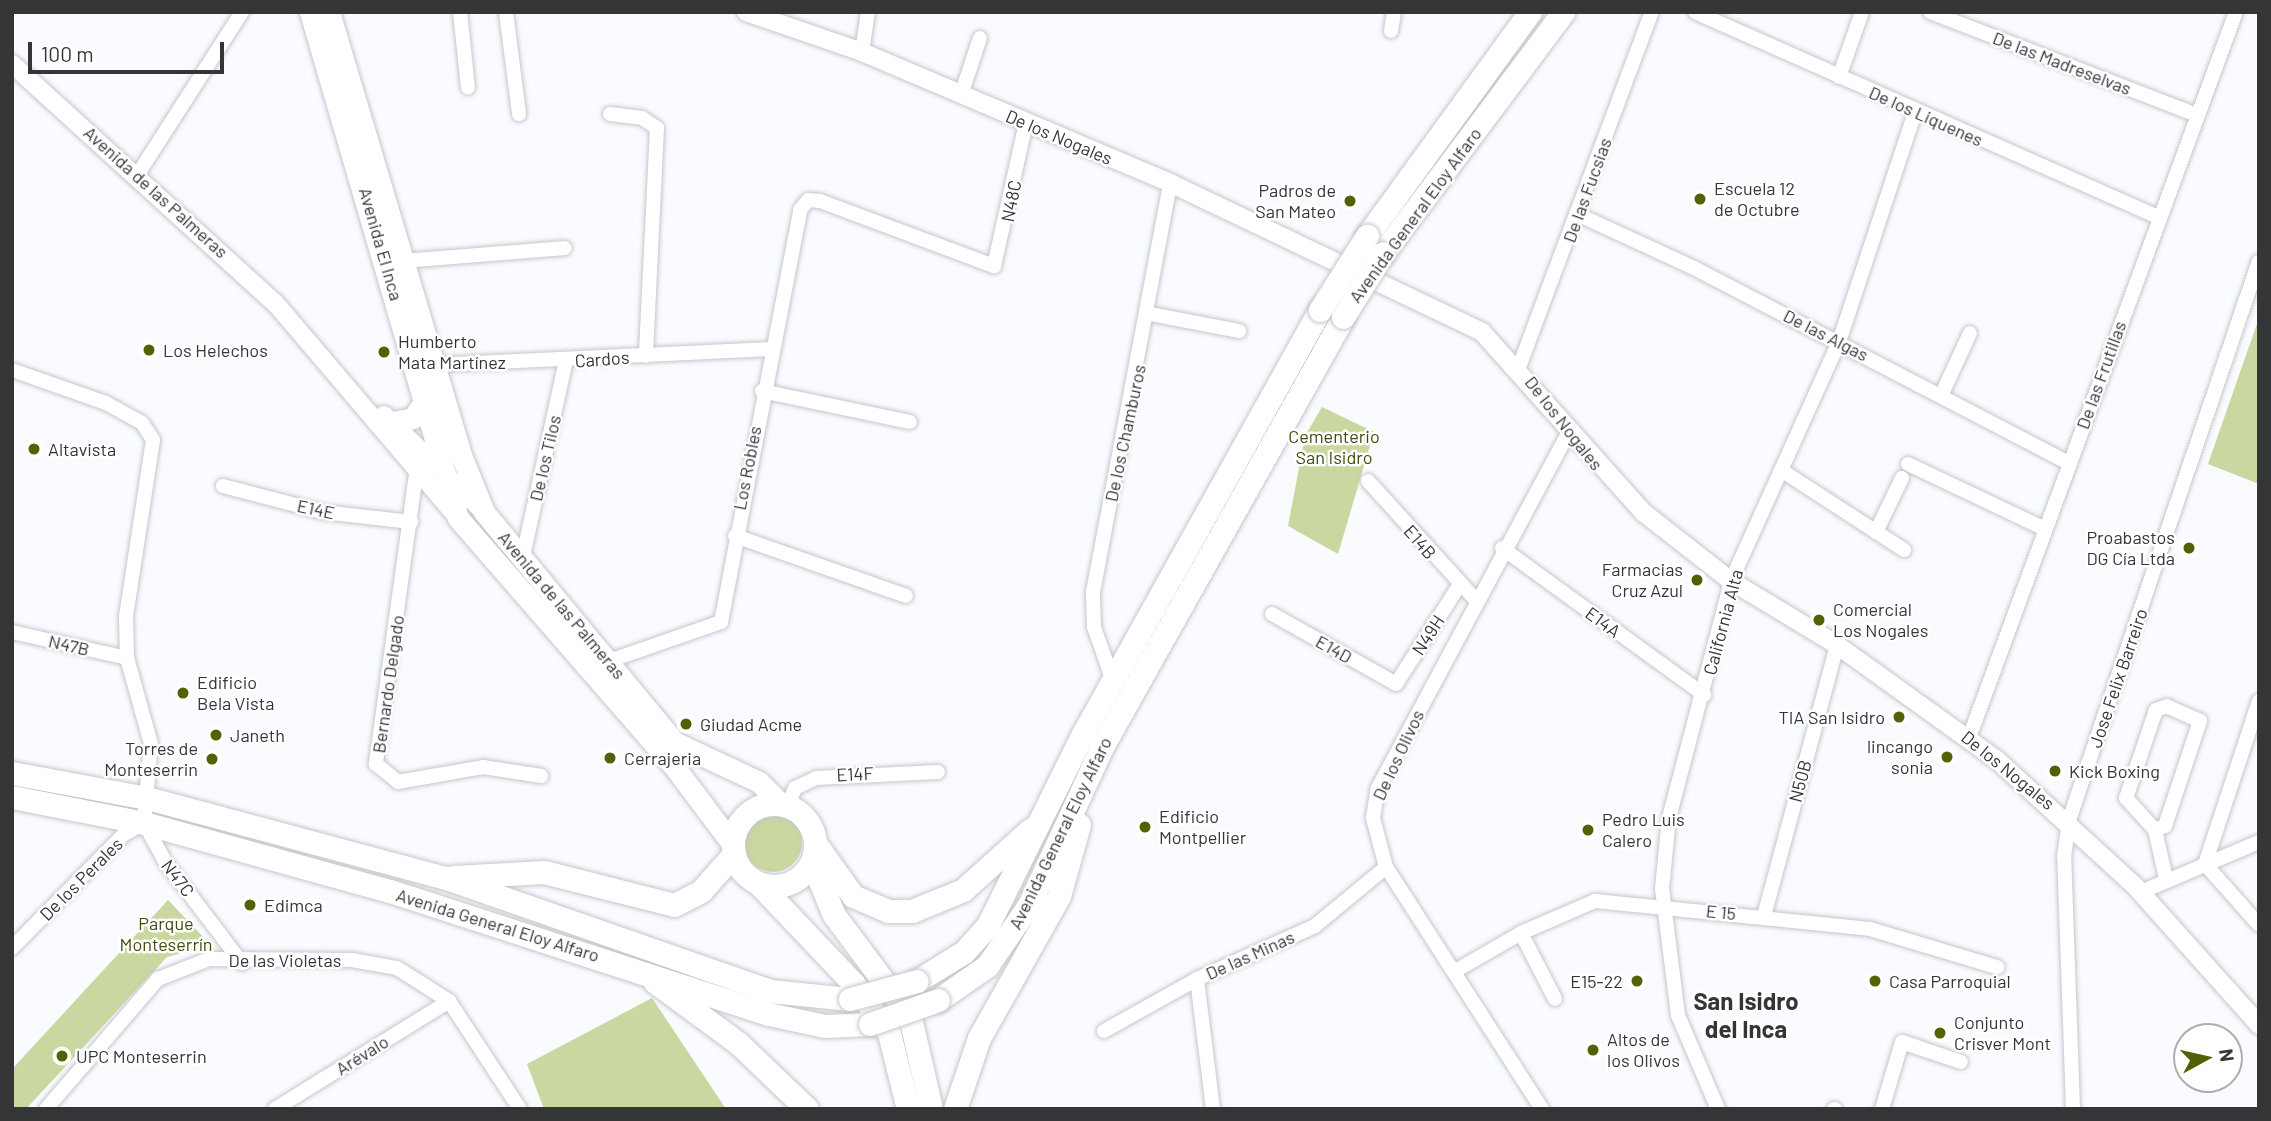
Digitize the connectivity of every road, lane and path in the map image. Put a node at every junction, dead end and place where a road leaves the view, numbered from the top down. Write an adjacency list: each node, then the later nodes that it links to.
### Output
1 (242, 12): 28 (street)
2 (310, 12): 49 (main road, Avenida El Inca)
3 (329, 12): 34 (main road, Avenida El Inca)
4 (460, 12): 21 (street)
5 (506, 12): 24 (street)
6 (748, 12): 18 (street, De los Nogales)
7 (868, 12): 18 (street)
8 (1394, 12): 16 (street)
9 (1530, 12): 77 (main road, Avenida General Eloy Alfaro, bridge)
10 (1563, 12): 86 (main road, Avenida General Eloy Alfaro, bridge)
11 (1652, 12): 31 (street, De las Fucsias)
12 (1695, 12): 20 (street, De los Liquenes)
13 (1862, 12): 20 (street)
14 (1930, 12): 26 (street, De las Madreselvas)
15 (2236, 12): 26 (street, De las Frutillas)
16 (1391, 31)
17 (980, 38): 22 (street)
18 (862, 52): 22 (street, De los Nogales)
19 (12, 64): 28 (street, Avenida de las Palmeras)
20 (1839, 76): 23 (street, De los Liquenes)
21 (468, 88)
22 (961, 95): 27 (street, De los Nogales)
23 (1916, 112): 32 (street, De los Liquenes); 39 (street, California Alta)
24 (519, 114)
25 (610, 114): 41 (street)
26 (2195, 114): 32 (street, De las Frutillas)
27 (1026, 123): 29 (street, De los Nogales); 30 (street, N48C)
28 (138, 174): 46 (street, Avenida de las Palmeras)
29 (1170, 183): 36 (street, De los Chamburos); 44 (street, De los Nogales)
30 (808, 200): 40 (street, Los Robles)
31 (1579, 215): 39 (street, De las Algas); 44 (street, De las Fucsias)
32 (2158, 217): 53 (street, De las Frutillas)
33 (564, 248): 34 (street)
34 (404, 261): 43 (main road, Avenida El Inca)
35 (2259, 261): 91 (street, Jose Felix Barreiro)
36 (1150, 314): 37 (street); 77 (street, De los Chamburos)
37 (1239, 331)
38 (1970, 333): 48 (street)
39 (1839, 342): 48 (street, De las Algas); 54 (street, California Alta)
40 (770, 349): 41 (street, Cardos); 47 (street, Los Robles)
41 (646, 356): 42 (street, Cardos)
42 (566, 361): 43 (street, Cardos); 67 (street, De los Tilos)
43 (434, 365): 59 (main road, Avenida El Inca)
44 (1519, 367): 52 (street, De los Nogales)
45 (12, 370): 75 (street)
46 (351, 389): 50 (street, Avenida de las Palmeras); 55 (street, Avenida de las Palmeras)
47 (762, 391): 51 (street); 64 (street, Los Robles)
48 (1941, 396): 53 (street, De las Algas)
49 (427, 398): 50 (main road); 58 (main road, Avenida El Inca)
50 (393, 422): 58 (street, Avenida de las Palmeras)
51 (910, 422)
52 (1569, 432): 65 (street, De los Olivos); 68 (street, De los Nogales)
53 (2069, 463): 62 (street, De las Frutillas)
54 (1781, 470): 63 (street); 68 (street, California Alta)
55 (416, 474): 58 (street, Avenida de las Palmeras); 60 (street, Bernardo Delgado)
56 (1368, 481): 69 (street, E14B)
57 (223, 486): 60 (street, E14E)
58 (445, 491): 59 (street, Avenida de las Palmeras); 60 (street); 61 (main road, Avenida El Inca)
59 (484, 512): 67 (main road, Avenida de las Palmeras)
60 (411, 517): 85 (street, Bernardo Delgado)
61 (458, 518): 95 (main road, Avenida de las Palmeras)
62 (2043, 528): 63 (street); 82 (street, De las Frutillas)
63 (1876, 532): 66 (street)
64 (734, 536): 70 (street); 76 (street, Los Robles)
65 (1502, 548): 71 (street, De los Olivos); 79 (street, E14A)
66 (1904, 550)
67 (523, 556): 76 (main road, Avenida de las Palmeras)
68 (1731, 581): 74 (street, De los Nogales); 79 (street, California Alta)
69 (1459, 586): 71 (street, E14B); 78 (street, N49H)
70 (906, 596)
71 (1476, 600): 98 (street, De los Olivos)
72 (1272, 614): 78 (street, E14D)
73 (12, 632): 75 (street, N47B)
74 (1837, 645): 82 (street, De los Nogales); 104 (street, N50B)
75 (127, 658): 88 (street)
76 (609, 661): 89 (main road, Avenida de las Palmeras)
77 (1114, 681): 90 (main road, Avenida General Eloy Alfaro)
78 (1396, 684)
79 (1704, 695): 103 (street, California Alta)
80 (2259, 701): 81 (street)
81 (2255, 721): 97 (street)
82 (1969, 738): 91 (street, De los Nogales)
83 (938, 772): 89 (street, E14F)
84 (12, 773): 88 (main road, Avenida General Eloy Alfaro)
85 (541, 776)
86 (1087, 787): 110 (main road, Avenida General Eloy Alfaro, bridge); 124 (main road)
87 (12, 797): 92 (main road, Avenida General Eloy Alfaro)
88 (147, 798): 92 (street); 99 (main road, Avenida General Eloy Alfaro)
89 (784, 805): 95 (main road); 96 (main road, Avenida de las Palmeras)
90 (1041, 820): 96 (main road); 99 (main road, Avenida General Eloy Alfaro, bridge)
91 (2069, 820): 102 (street, De los Nogales); 129 (street, Jose Felix Barreiro)
92 (144, 824): 107 (street, De los Perales); 108 (street, N47C); 110 (main road, Avenida General Eloy Alfaro)
93 (2155, 830): 93 (street); 100 (street)
94 (2259, 842): 97 (street)
95 (733, 850): 99 (main road); 101 (main road, Avenida de las Palmeras)
96 (813, 853): 101 (main road); 123 (main road, Avenida de las Palmeras)
97 (2205, 864): 100 (street); 105 (street)
98 (1386, 867): 111 (street, De los Olivos); 112 (street, De las Minas)
99 (446, 878)
100 (2166, 879): 102 (street)
101 (759, 884): 122 (main road, Avenida de las Palmeras)
102 (2141, 892): 115 (street, De los Nogales)
103 (1663, 906): 104 (street, E 15); 106 (street, E 15); 127 (street, California Alta)
104 (1764, 916): 109 (street, E 15)
105 (2259, 925)
106 (1521, 933): 111 (street, E 15); 113 (street)
107 (12, 948)
108 (242, 963): 114 (street, De las Violetas); 118 (street, De las Violetas)
109 (1997, 967)
110 (635, 968): 121 (main road)
111 (1457, 971): 126 (street, De los Olivos)
112 (1197, 979): 116 (street, De las Minas); 125 (street)
113 (1555, 999)
114 (449, 1001): 119 (street, Arévalo); 120 (street, De las Violetas)
115 (2259, 1025)
116 (1104, 1031)
117 (1961, 1062): 128 (street)
118 (46, 1109)
119 (275, 1109)
120 (520, 1109)
121 (807, 1109)
122 (908, 1109)
123 (931, 1109)
124 (955, 1109)
125 (1213, 1109)
126 (1542, 1109)
127 (1718, 1109)
128 (1882, 1109)
129 (2073, 1109)

